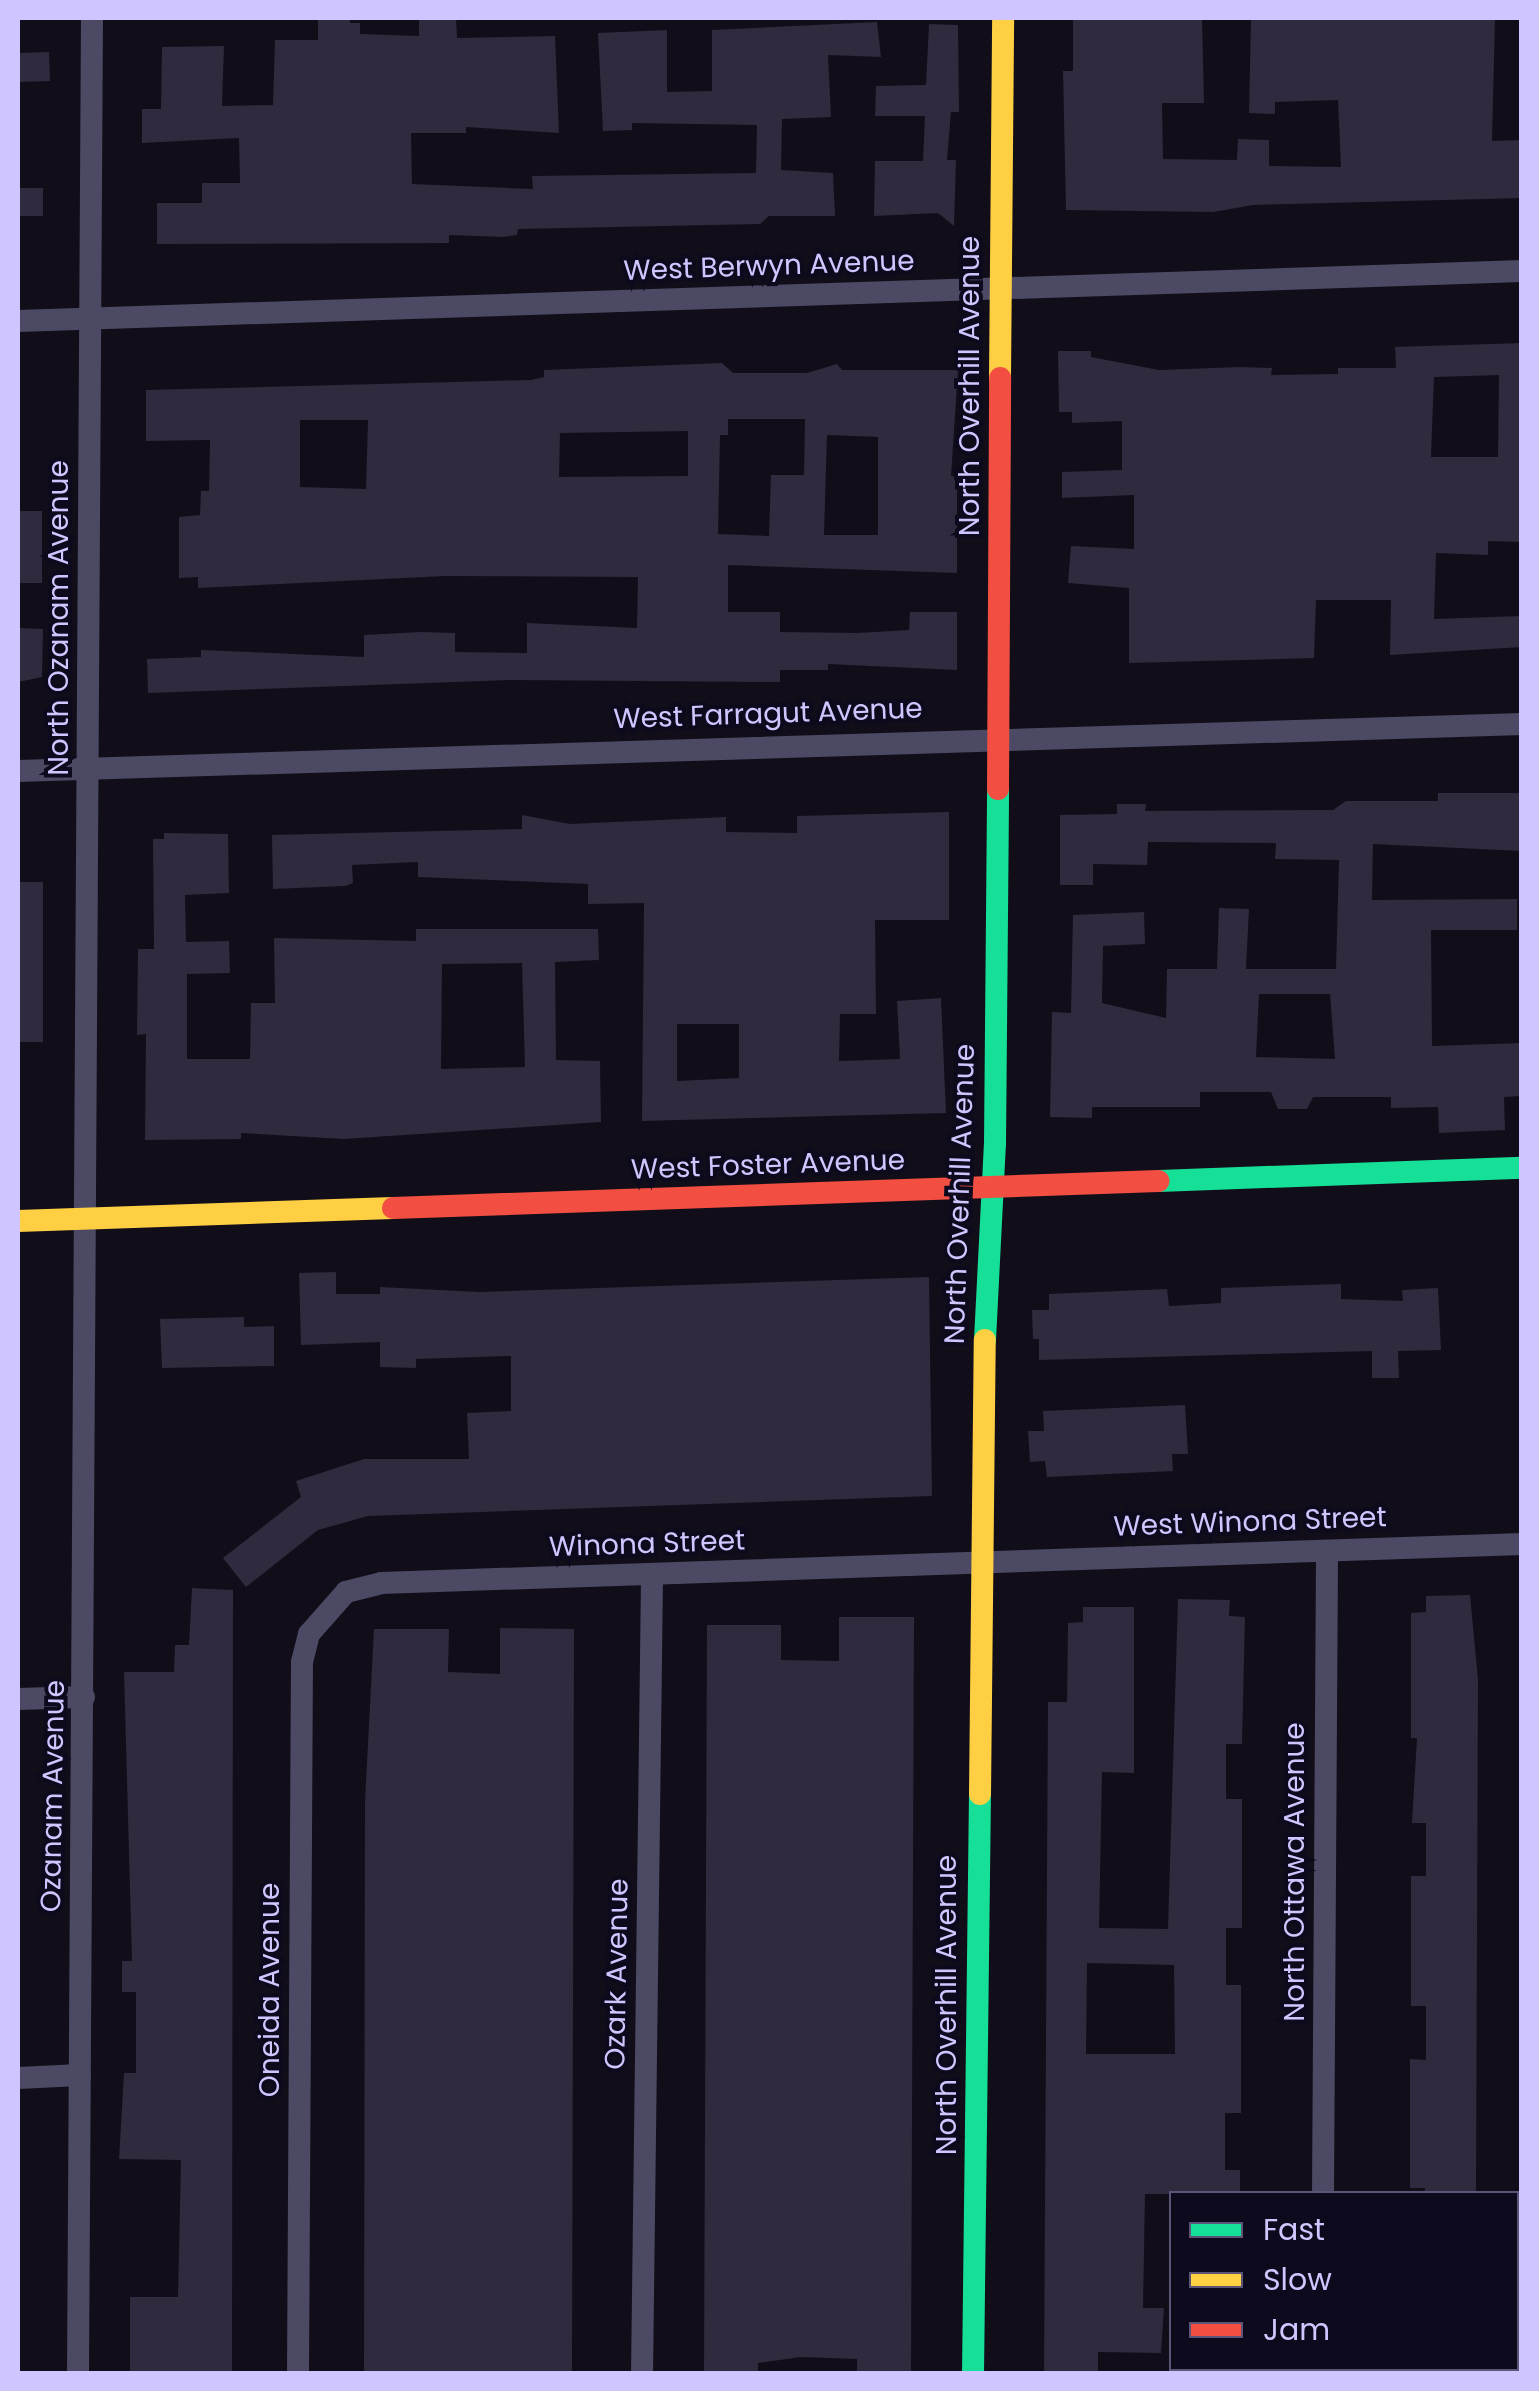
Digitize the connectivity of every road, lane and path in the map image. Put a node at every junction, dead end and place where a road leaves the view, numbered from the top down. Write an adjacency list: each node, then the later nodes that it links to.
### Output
1 (92, 18): 5 (street, North Ozanam Avenue)
2 (1003, 18): 4 (street, North Overhill Avenue)
3 (1522, 271): 4 (street, West Berwyn Avenue)
4 (1001, 288): 5 (street, West Berwyn Avenue); 8 (street, North Overhill Avenue)
5 (91, 318): 6 (street, West Berwyn Avenue); 9 (street, North Ozanam Avenue)
6 (18, 321)
7 (1522, 724): 8 (street, West Farragut Avenue)
8 (998, 736): 9 (street, West Farragut Avenue); 12 (street, North Overhill Avenue)
9 (89, 768): 10 (street, West Farragut Avenue); 13 (street, North Ozanam Avenue)
10 (18, 771)
11 (1522, 1168): 12 (street, West Foster Avenue)
12 (990, 1187): 13 (street, West Foster Avenue); 17 (street, North Overhill Avenue)
13 (86, 1219): 14 (street, West Foster Avenue); 20 (street, Ozanam Avenue)
14 (18, 1221)
15 (1522, 1544): 16 (street, West Winona Street)
16 (1327, 1551): 17 (street, West Winona Street); 24 (street, North Ottawa Avenue)
17 (980, 1560): 18 (street, Winona Street); 28 (street, North Overhill Avenue)
18 (652, 1575): 19 (street, Winona Street); 27 (street, Ozark Avenue)
19 (324, 1612): 26 (street, Oneida Avenue)
20 (84, 1697): 21 (street); 22 (street, Ozanam Avenue)
21 (18, 1699)
22 (80, 2076): 23 (street); 25 (street, Ozanam Avenue)
23 (18, 2078)
24 (1323, 2191)
25 (78, 2374)
26 (298, 2374)
27 (642, 2374)
28 (974, 2374)

